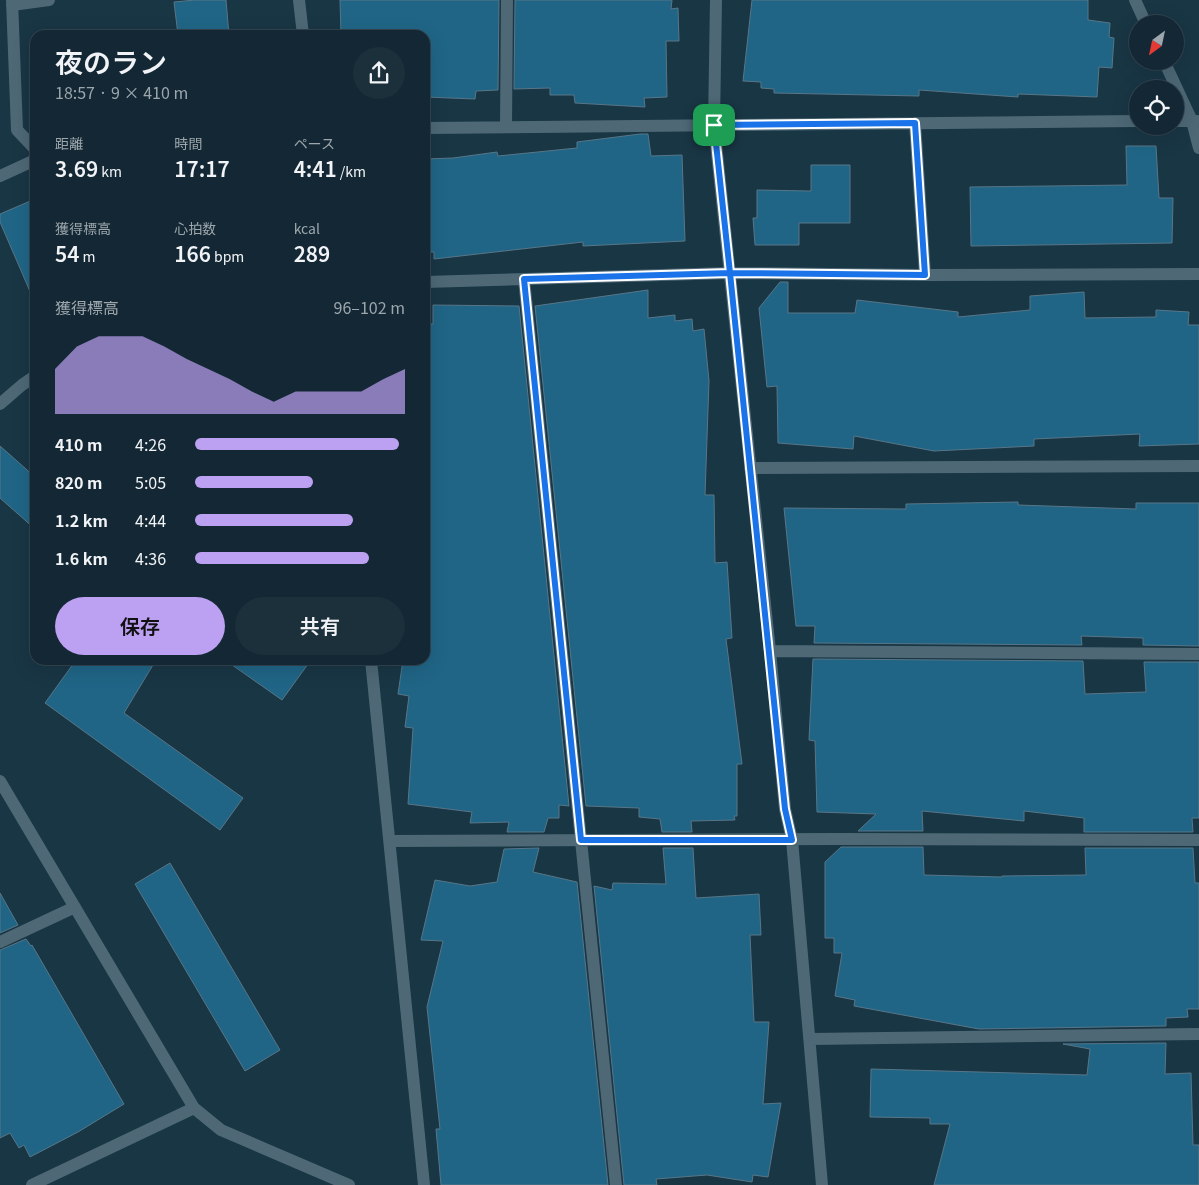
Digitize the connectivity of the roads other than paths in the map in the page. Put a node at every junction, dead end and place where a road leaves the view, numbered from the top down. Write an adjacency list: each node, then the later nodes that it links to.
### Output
1 (49, 0): 6 (street)
2 (299, 0): 8 (street)
3 (507, 0): 14 (street)
4 (716, 0): 13 (street)
5 (1135, 0): 7 (street)
6 (12, 2): 16 (street)
7 (1142, 15)
8 (302, 30)
9 (1169, 70): 11 (street)
10 (1129, 121): 12 (street)
11 (1195, 121): 17 (street)
12 (915, 123): 13 (street); 22 (street)
13 (714, 125): 14 (street); 20 (street)
14 (506, 127): 15 (street)
15 (430, 128)
16 (30, 144)
17 (1199, 148)
18 (30, 162): 19 (street)
19 (0, 176)
20 (730, 273): 22 (street); 23 (street); 28 (street)
21 (1199, 274): 22 (street)
22 (925, 275)
23 (524, 279): 24 (street); 33 (street)
24 (430, 282)
25 (30, 379): 26 (street)
26 (0, 404)
27 (1199, 466): 28 (street)
28 (750, 468): 29 (street)
29 (770, 652): 30 (street); 34 (street)
30 (1199, 654)
31 (372, 665): 36 (street)
32 (0, 781): 37 (street)
33 (581, 840): 34 (street); 36 (street); 45 (street)
34 (792, 840): 35 (street); 40 (street)
35 (1199, 840)
36 (390, 842): 44 (street)
37 (75, 907): 38 (street); 41 (street)
38 (0, 942)
39 (1199, 1034): 40 (street)
40 (810, 1039): 46 (street)
41 (194, 1108): 42 (street); 43 (street)
42 (32, 1185)
43 (349, 1185)
44 (424, 1185)
45 (616, 1185)
46 (822, 1185)

